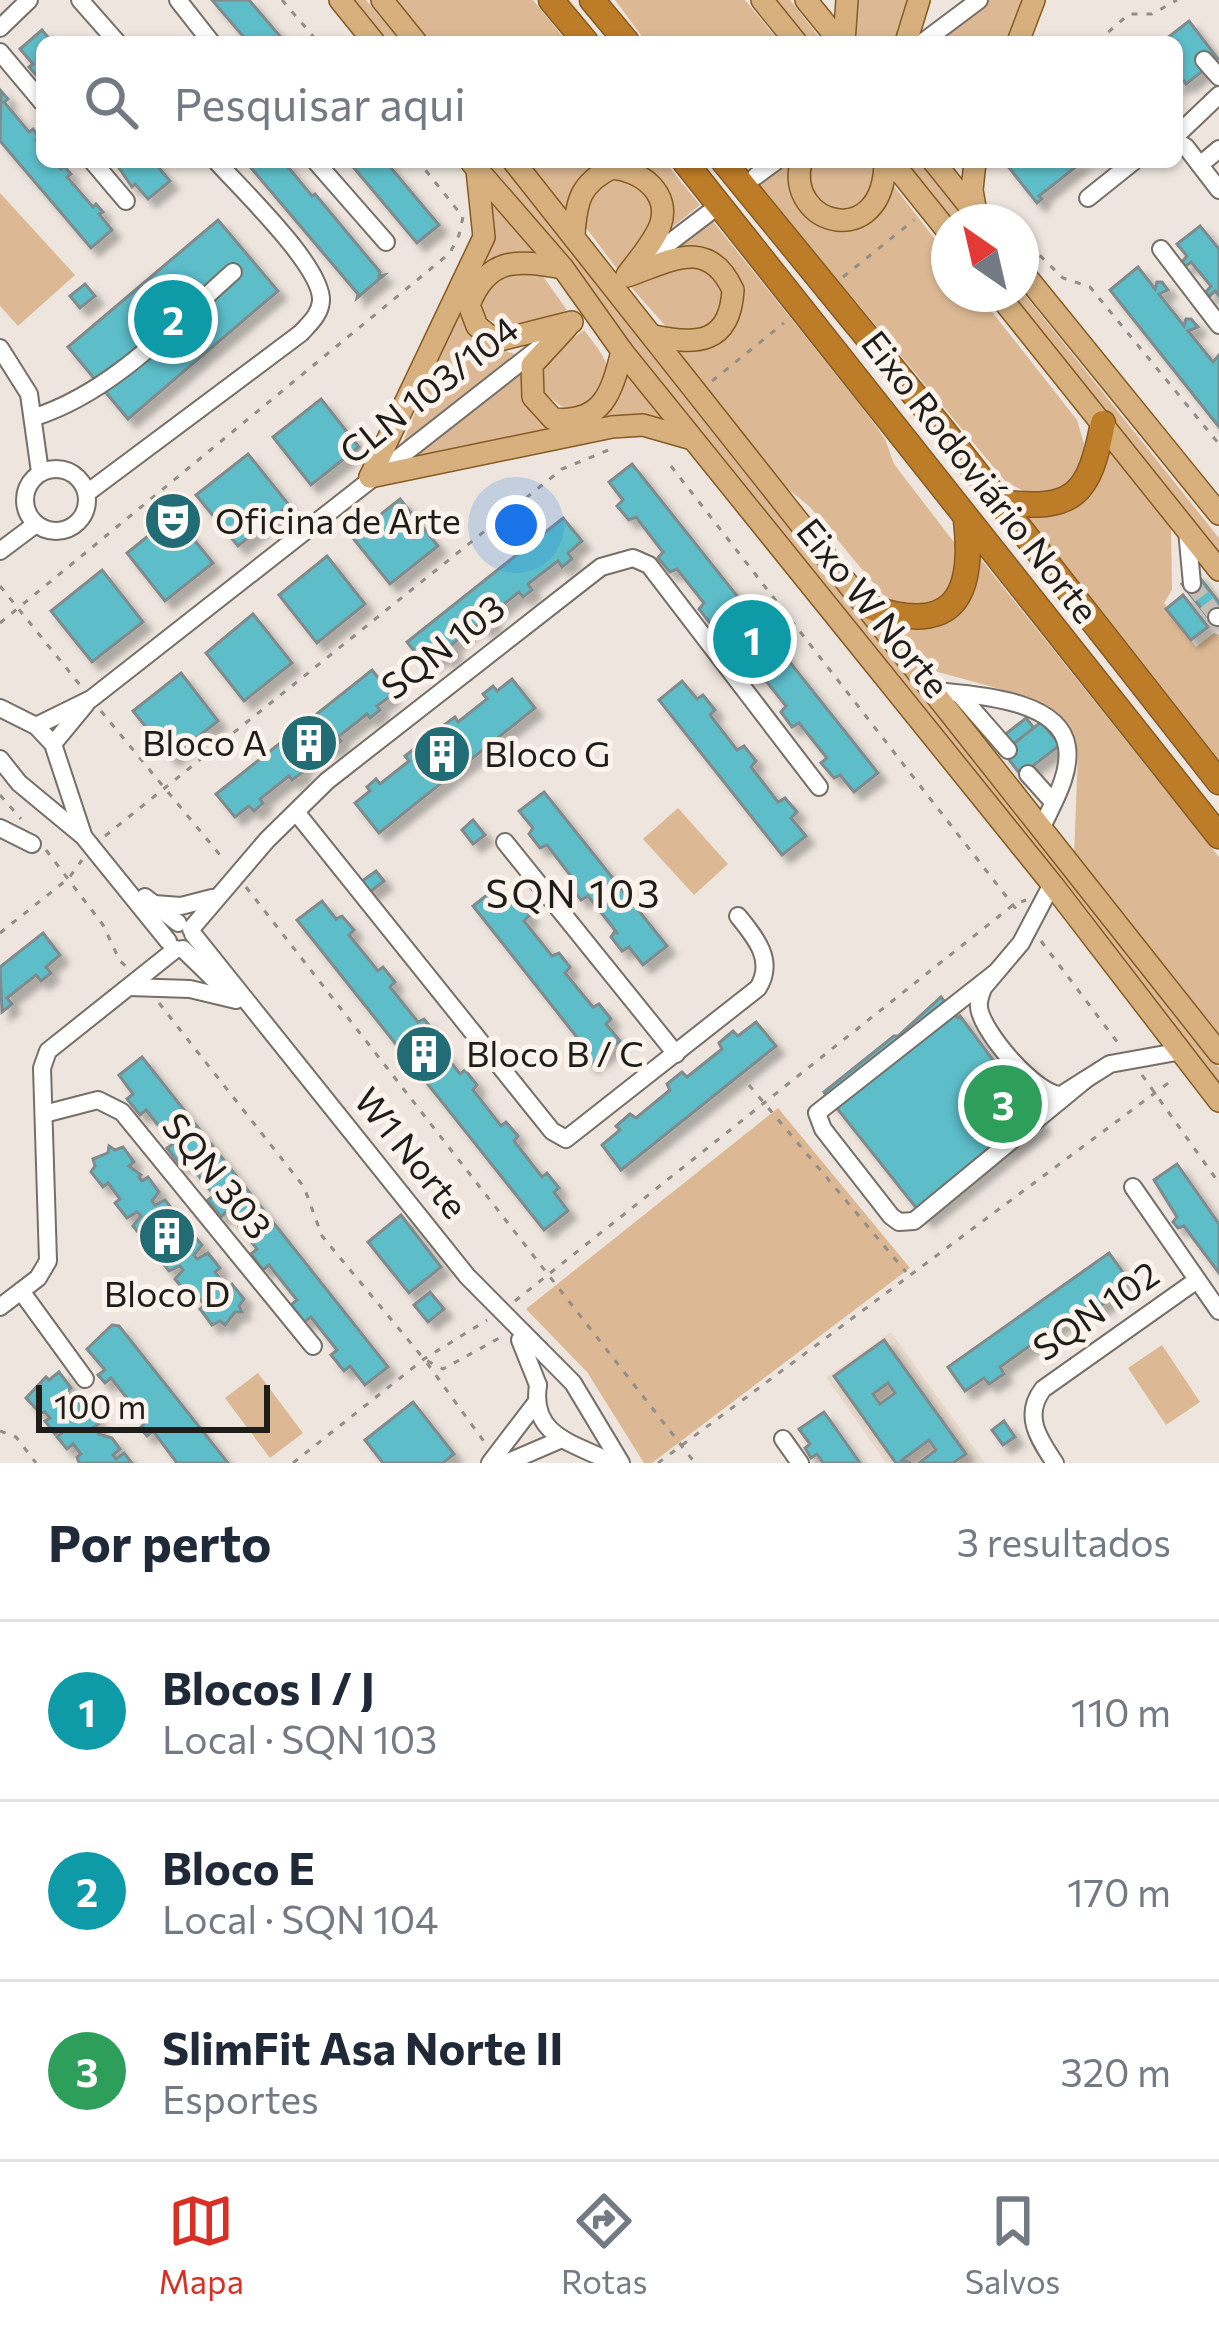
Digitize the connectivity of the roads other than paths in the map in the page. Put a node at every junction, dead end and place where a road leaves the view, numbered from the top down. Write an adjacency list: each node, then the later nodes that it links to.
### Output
1 (29, 0): 14 (street)
2 (80, 0): 15 (street)
3 (178, 0): 16 (street)
4 (340, 0): 17 (main road)
5 (382, 0): 18 (main road)
6 (551, 0): 19 (highway)
7 (592, 0): 20 (highway)
8 (762, 0): 21 (main road)
9 (806, 0): 22 (main road)
10 (847, 0): 23 (main road)
11 (919, 0): 24 (main road)
12 (979, 0): 25 (street)
13 (1034, 0): 26 (main road)
14 (0, 28)
15 (112, 36)
16 (206, 36)
17 (369, 36)
18 (411, 36)
19 (581, 36)
20 (621, 36)
21 (791, 36)
22 (837, 36)
23 (843, 36)
24 (908, 36)
25 (931, 36)
26 (1020, 36)
27 (0, 52): 31 (street)
28 (1204, 60): 29 (street)
29 (1219, 77)
30 (1219, 94): 32 (street)
31 (36, 95)
32 (1183, 133)
33 (1183, 144): 35 (street)
34 (1219, 149): 35 (street)
35 (1200, 165): 52 (street)
36 (98, 168): 54 (street)
37 (223, 168): 77 (street)
38 (321, 168): 60 (street)
39 (474, 168): 76 (main road)
40 (476, 168): 62 (main road, Eixo W Norte)
41 (519, 168): 59 (main road, Eixo W Norte)
42 (690, 168): 80 (highway, Eixo Rodoviário Norte)
43 (729, 168): 78 (highway, Eixo Rodoviário Norte)
44 (767, 168): 51 (street)
45 (799, 168): 46 (main road)
46 (888, 168)
47 (894, 168): 58 (main road)
48 (939, 168): 55 (main road)
49 (974, 168): 56 (main road)
50 (1126, 168): 53 (street)
51 (756, 176)
52 (1219, 190)
53 (1088, 198)
54 (126, 201)
55 (968, 204)
56 (976, 204)
57 (710, 212): 64 (street)
58 (931, 212)
59 (574, 235): 64 (main road); 69 (main road, Eixo W Norte)
60 (386, 242)
61 (1161, 248): 68 (street)
62 (563, 268): 67 (main road); 71 (main road, Eixo W Norte)
63 (233, 272): 72 (street)
64 (623, 279): 69 (main road)
65 (1039, 292): 79 (main road)
66 (1013, 312): 73 (main road)
67 (577, 318): 71 (main road); 76 (street, CLN 103/104)
68 (1219, 325)
69 (654, 336): 86 (main road, Eixo W Norte)
70 (0, 348): 72 (street)
71 (622, 352): 74 (main road, Eixo W Norte)
72 (34, 417): 75 (street)
73 (1103, 423): 78 (highway); 82 (main road)
74 (696, 440): 76 (main road); 111 (main road, Eixo W Norte)
75 (40, 472): 77 (street); 81 (street)
76 (370, 477): 89 (street, CLN 103/104)
77 (87, 493): 81 (street)
78 (1000, 502): 98 (highway, Eixo Rodoviário Norte)
79 (1219, 514)
80 (966, 518): 86 (highway); 105 (highway, Eixo Rodoviário Norte)
81 (36, 524): 83 (street)
82 (1187, 529): 84 (main road); 85 (street)
83 (0, 551)
84 (1219, 570)
85 (1192, 584)
86 (869, 607): 87 (main road, Eixo W Norte)
87 (936, 692): 88 (street); 103 (main road, Eixo W Norte)
88 (961, 695): 94 (street); 101 (street)
89 (91, 699): 91 (street, CLN 103/104); 93 (street, CLN 103/104)
90 (0, 708): 91 (street)
91 (28, 723): 92 (street, CLN 103/104); 93 (street)
92 (0, 732)
93 (53, 744): 96 (street, W1 Norte)
94 (1008, 750)
95 (0, 759): 100 (street, W1 Norte)
96 (60, 767): 100 (street); 106 (street, W1 Norte)
97 (1028, 774): 101 (street)
98 (1219, 782)
99 (819, 787): 102 (street, SQN 103)
100 (27, 788): 106 (street, W1 Norte)
101 (1053, 802): 103 (street)
102 (296, 812): 109 (street, SQN 103); 121 (street)
103 (1042, 827): 120 (main road, Eixo W Norte)
104 (0, 828): 107 (street)
105 (1219, 836)
106 (88, 841): 110 (street, W1 Norte)
107 (35, 842)
108 (505, 842): 121 (street)
109 (237, 875): 112 (street, SQN 103); 115 (street, SQN 103)
110 (120, 878): 113 (street, W1 Norte); 115 (street, W1 Norte)
111 (1051, 887): 116 (street); 122 (main road, Eixo W Norte)
112 (212, 898): 113 (street); 115 (street, SQN 103)
113 (154, 904): 115 (street, W1 Norte)
114 (738, 916): 121 (street)
115 (180, 935): 117 (street); 118 (street, W1 Norte); 119 (street, W1 Norte)
116 (995, 973): 123 (street); 123 (street)
117 (131, 986): 118 (street); 125 (street)
118 (236, 1000): 119 (street, W1 Norte)
119 (259, 1016): 131 (street, W1 Norte)
120 (1219, 1053)
121 (676, 1054)
122 (1188, 1058): 123 (street); 124 (main road, Eixo W Norte)
123 (1085, 1080)
124 (1219, 1100)
125 (44, 1114): 128 (street); 132 (street, SQN 303)
126 (1132, 1187): 127 (street, SQN 102)
127 (1198, 1280): 130 (street, SQN 102); 143 (street, SQN 102)
128 (21, 1291): 129 (street); 134 (street)
129 (0, 1307)
130 (1219, 1311)
131 (516, 1328): 133 (street, W1 Norte); 135 (street, W1 Norte)
132 (314, 1346)
133 (560, 1374): 135 (street); 137 (street)
134 (85, 1379)
135 (538, 1385): 136 (street)
136 (535, 1404): 139 (street); 140 (street)
137 (593, 1415): 139 (street); 141 (street)
138 (783, 1438): 142 (street)
139 (568, 1440): 140 (street); 141 (street)
140 (497, 1461)
141 (617, 1463)
142 (800, 1463)
143 (1055, 1463)

